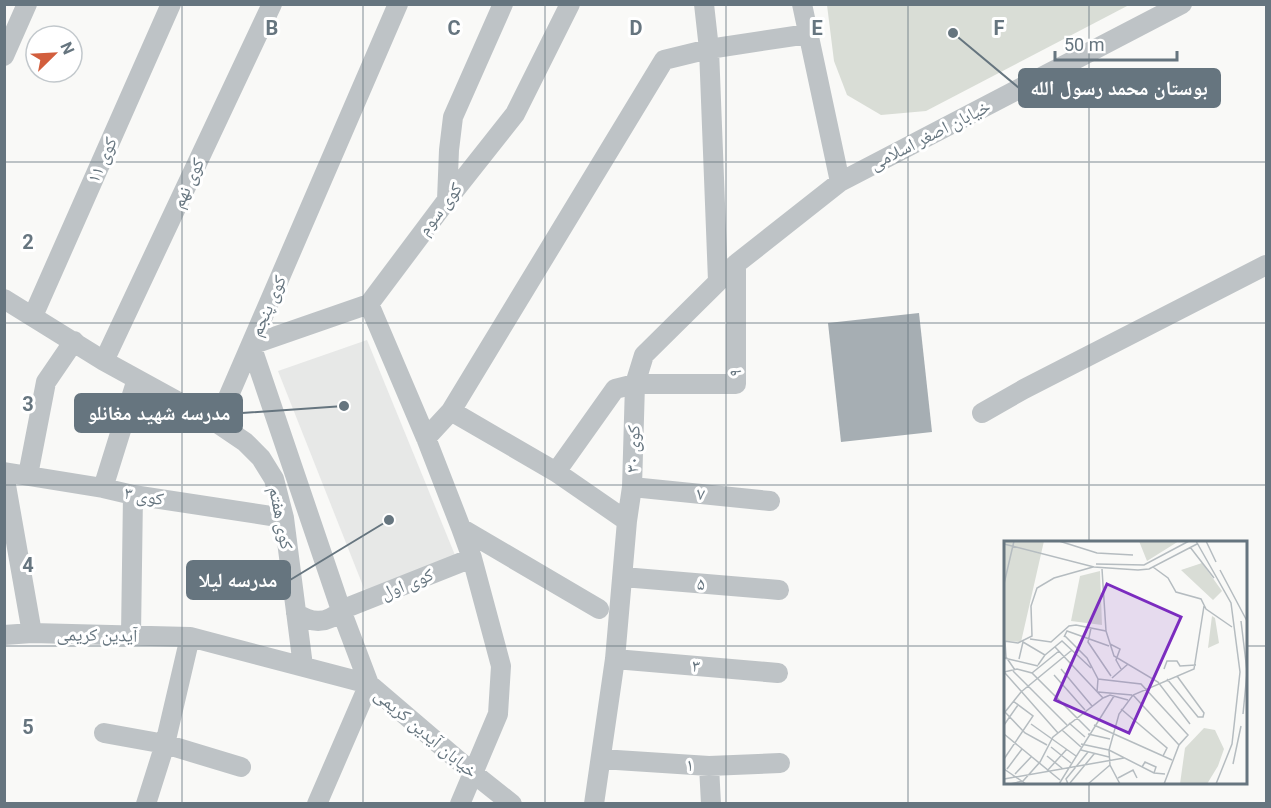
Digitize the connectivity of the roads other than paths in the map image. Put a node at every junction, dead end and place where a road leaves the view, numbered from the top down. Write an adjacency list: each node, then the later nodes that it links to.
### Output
1 (27, 4): 12 (street)
2 (171, 4): 20 (street, کوی ۱۱)
3 (272, 4): 23 (street, کوی نهم)
4 (398, 4): 22 (street, کوی پنجم)
5 (503, 4): 14 (street)
6 (570, 4): 14 (street, کوی سوم)
7 (704, 4): 11 (street)
8 (802, 4): 10 (street)
9 (1182, 4): 13 (street, خیابان اصغر اسلامی)
10 (808, 33): 11 (street); 13 (street)
11 (709, 49): 17 (street); 28 (street)
12 (4, 56)
13 (840, 182): 15 (street, کوی ۳۰)
14 (447, 200): 18 (street, کوی سوم)
15 (736, 264): 17 (street, کوی ۳۰); 25 (street, ۹)
16 (1266, 265): 29 (street)
17 (718, 281): 25 (street, کوی ۳۰)
18 (369, 304): 22 (street); 31 (street)
19 (7, 305): 20 (street, کوی هفتم)
20 (33, 316): 21 (street, کوی هفتم)
21 (74, 341): 23 (street, کوی هفتم); 34 (street)
22 (251, 345): 26 (street, کوی پنجم); 27 (street)
23 (104, 361): 24 (street, کوی هفتم)
24 (137, 379): 30 (street, کوی هفتم); 36 (street)
25 (635, 384): 32 (street); 35 (street, کوی ۳۰)
26 (268, 393): 27 (street); 46 (street, کوی پنجم)
27 (230, 394): 30 (street)
28 (451, 411): 31 (street); 32 (street)
29 (982, 413)
30 (217, 423): 39 (street, کوی هفتم)
31 (426, 438): 41 (street)
32 (556, 472): 40 (street)
33 (4, 473): 34 (street, کوی ۳); 48 (street)
34 (28, 475): 36 (street, کوی ۳)
35 (632, 487): 38 (street, ۷); 40 (street, کوی ۳۰)
36 (102, 488): 37 (street, کوی ۳)
37 (134, 495): 39 (street, کوی ۳); 50 (street)
38 (770, 501)
39 (284, 518): 47 (street, کوی هفتم)
40 (627, 521): 43 (street, کوی ۳۰)
41 (461, 528): 42 (street); 45 (street)
42 (472, 558): 46 (street, کوی اول); 62 (street)
43 (623, 577): 44 (street, ۵); 52 (street, کوی ۳۰)
44 (779, 590)
45 (599, 609)
46 (341, 610): 47 (street, کوی اول); 55 (street, کوی پنجم)
47 (296, 613): 53 (street, کوی هفتم)
48 (32, 633): 49 (street, آیدین کریمی); 50 (street, آیدین کریمی)
49 (4, 635)
50 (131, 635): 51 (street, آیدین کریمی)
51 (190, 637): 53 (street, آیدین کریمی); 57 (street)
52 (615, 659): 54 (street, ۳); 58 (street, کوی ۳۰)
53 (303, 666): 55 (street, آیدین کریمی)
54 (778, 673)
55 (369, 684): 62 (street, خیابان آیدین کریمی); 64 (street)
56 (104, 733): 57 (street)
57 (165, 744): 61 (street); 63 (street)
58 (601, 759): 60 (street, ۱); 67 (street, کوی ۳۰)
59 (780, 763): 60 (street, ۱)
60 (709, 766): 68 (street)
61 (241, 767)
62 (473, 773): 65 (street); 66 (street, خیابان آیدین کریمی)
63 (146, 804)
64 (317, 804)
65 (460, 804)
66 (512, 804)
67 (594, 804)
68 (711, 804)

